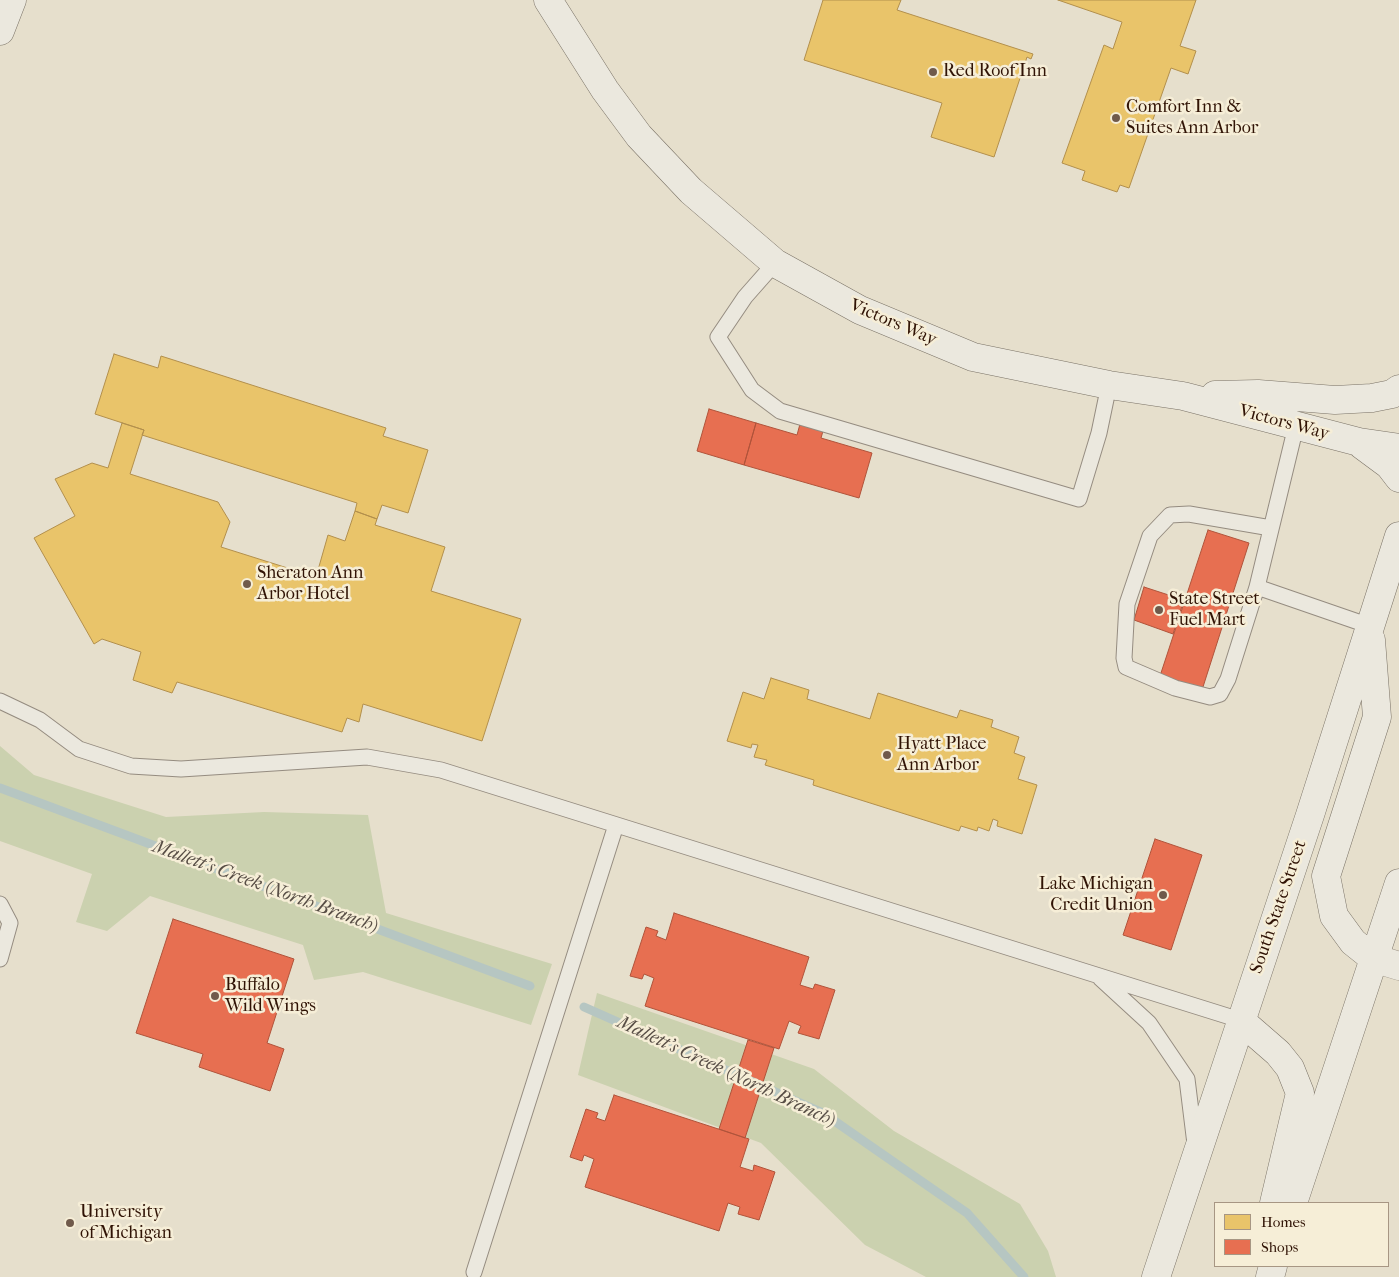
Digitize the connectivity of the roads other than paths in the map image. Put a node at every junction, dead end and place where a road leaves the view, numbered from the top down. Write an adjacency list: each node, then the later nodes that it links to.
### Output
1 (12, 0): 3 (main road)
2 (548, 0): 4 (main road, Victors Way)
3 (0, 30)
4 (775, 263): 5 (main road, Victors Way); 5 (lane)
5 (1109, 385): 7 (main road, Victors Way)
6 (1399, 389): 7 (main road)
7 (1183, 396): 8 (main road, Victors Way)
8 (1296, 426): 9 (main road, Victors Way); 12 (lane)
9 (1359, 442): 10 (main road, Victors Way); 11 (main road)
10 (1399, 448)
11 (1399, 478)
12 (1271, 528): 14 (lane); 14 (lane)
13 (1398, 540): 15 (main road, South State Street)
14 (1257, 588): 15 (lane)
15 (1370, 626): 20 (main road); 24 (main road, South State Street)
16 (0, 701): 17 (lane)
17 (616, 825): 23 (lane); 28 (lane)
18 (1399, 883): 20 (main road)
19 (0, 904): 21 (lane)
20 (1373, 958): 22 (main road); 27 (main road)
21 (0, 959)
22 (1399, 966)
23 (1095, 974): 24 (lane); 25 (lane)
24 (1240, 1020): 25 (main road, South State Street); 26 (main road)
25 (1196, 1157): 29 (main road, South State Street)
26 (1274, 1202)
27 (1293, 1202)
28 (474, 1272)
29 (1156, 1277)

